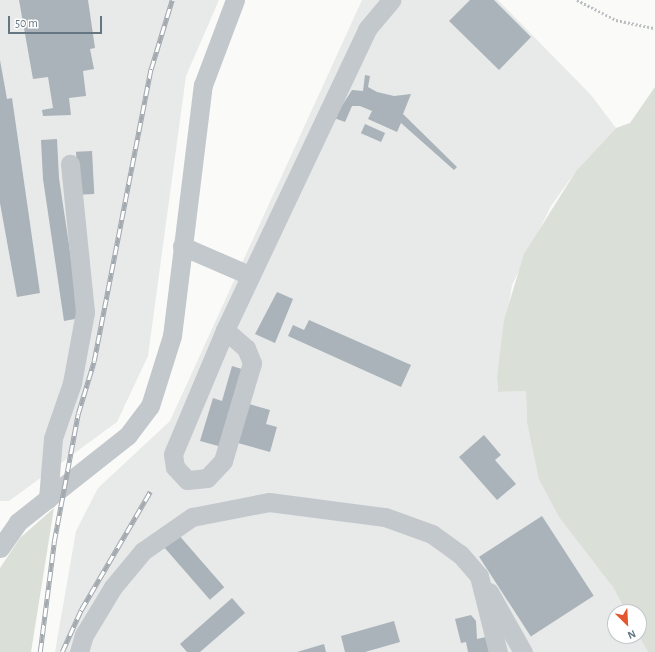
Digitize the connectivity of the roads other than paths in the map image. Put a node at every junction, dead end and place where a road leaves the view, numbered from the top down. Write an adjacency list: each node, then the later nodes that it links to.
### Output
1 (235, 0): 4 (street)
2 (392, 0): 5 (street)
3 (70, 164): 7 (street)
4 (182, 246): 5 (street); 7 (street)
5 (249, 275): 6 (street)
6 (225, 330): 6 (street)
7 (48, 499): 8 (street)
8 (9, 523): 9 (street)
9 (0, 548)
10 (479, 576): 11 (street); 12 (street); 13 (street)
11 (78, 652)
12 (498, 652)
13 (523, 652)

